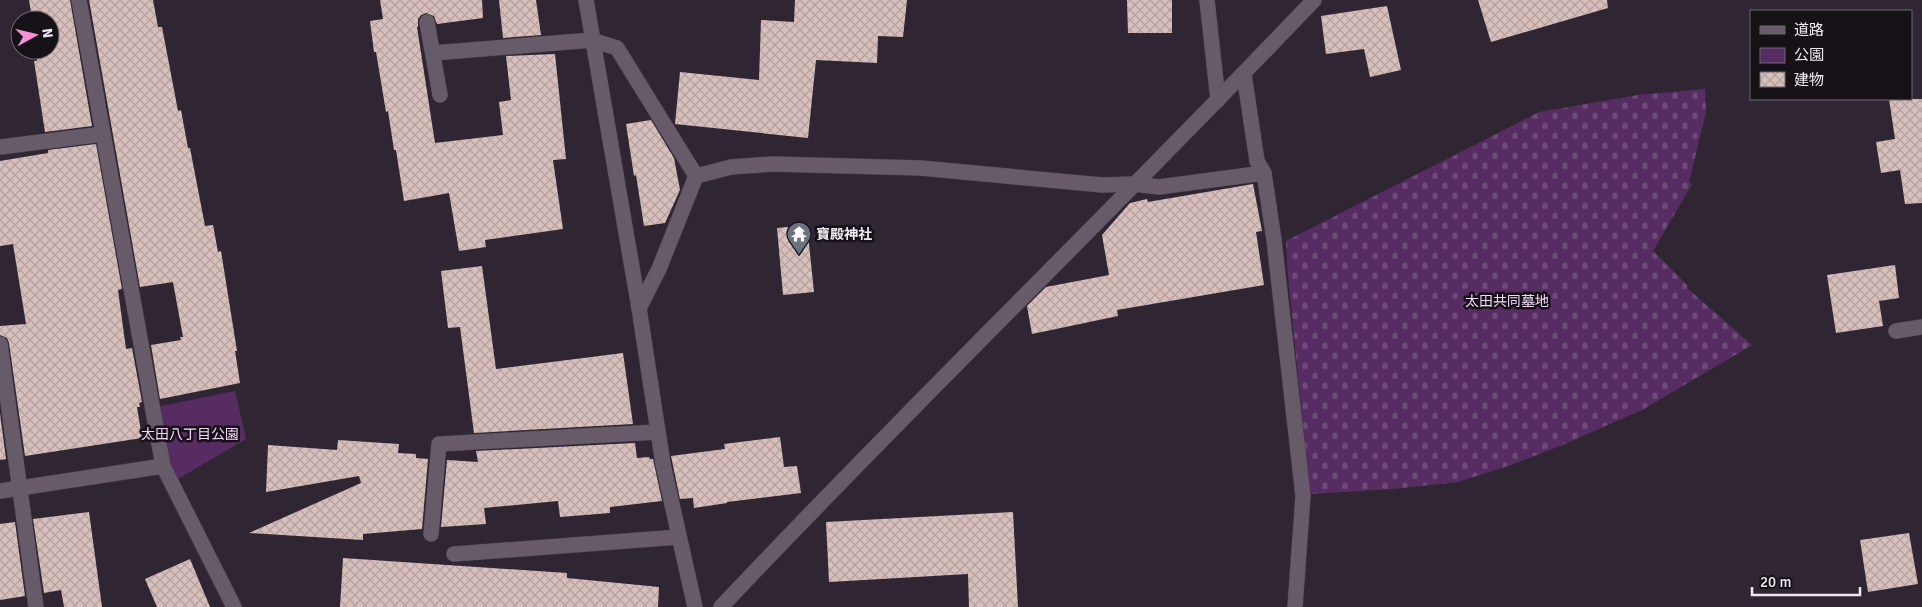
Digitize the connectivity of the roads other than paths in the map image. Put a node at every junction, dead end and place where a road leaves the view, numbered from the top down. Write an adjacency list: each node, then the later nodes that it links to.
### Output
1 (79, 0): 11 (street)
2 (586, 0): 6 (street)
3 (1207, 0): 10 (street)
4 (1314, 0): 8 (street)
5 (427, 22): 7 (street)
6 (592, 40): 7 (street); 14 (street); 16 (street)
7 (432, 53): 9 (street)
8 (1244, 74): 10 (street); 13 (street)
9 (440, 96)
10 (1218, 100): 15 (street)
11 (103, 134): 12 (street); 21 (street)
12 (0, 147)
13 (1264, 173): 15 (street); 31 (street)
14 (696, 176): 15 (street); 16 (street)
15 (1134, 184): 30 (street)
16 (639, 308): 20 (street)
17 (1922, 327): 18 (street)
18 (1896, 331)
19 (0, 344): 22 (street)
20 (658, 432): 24 (street); 25 (street)
21 (163, 466): 22 (street); 28 (street)
22 (19, 488): 23 (street); 27 (street)
23 (0, 491)
24 (431, 534)
25 (679, 536): 26 (street); 29 (street)
26 (454, 554)
27 (36, 607)
28 (234, 607)
29 (695, 607)
30 (720, 607)
31 (1295, 607)

